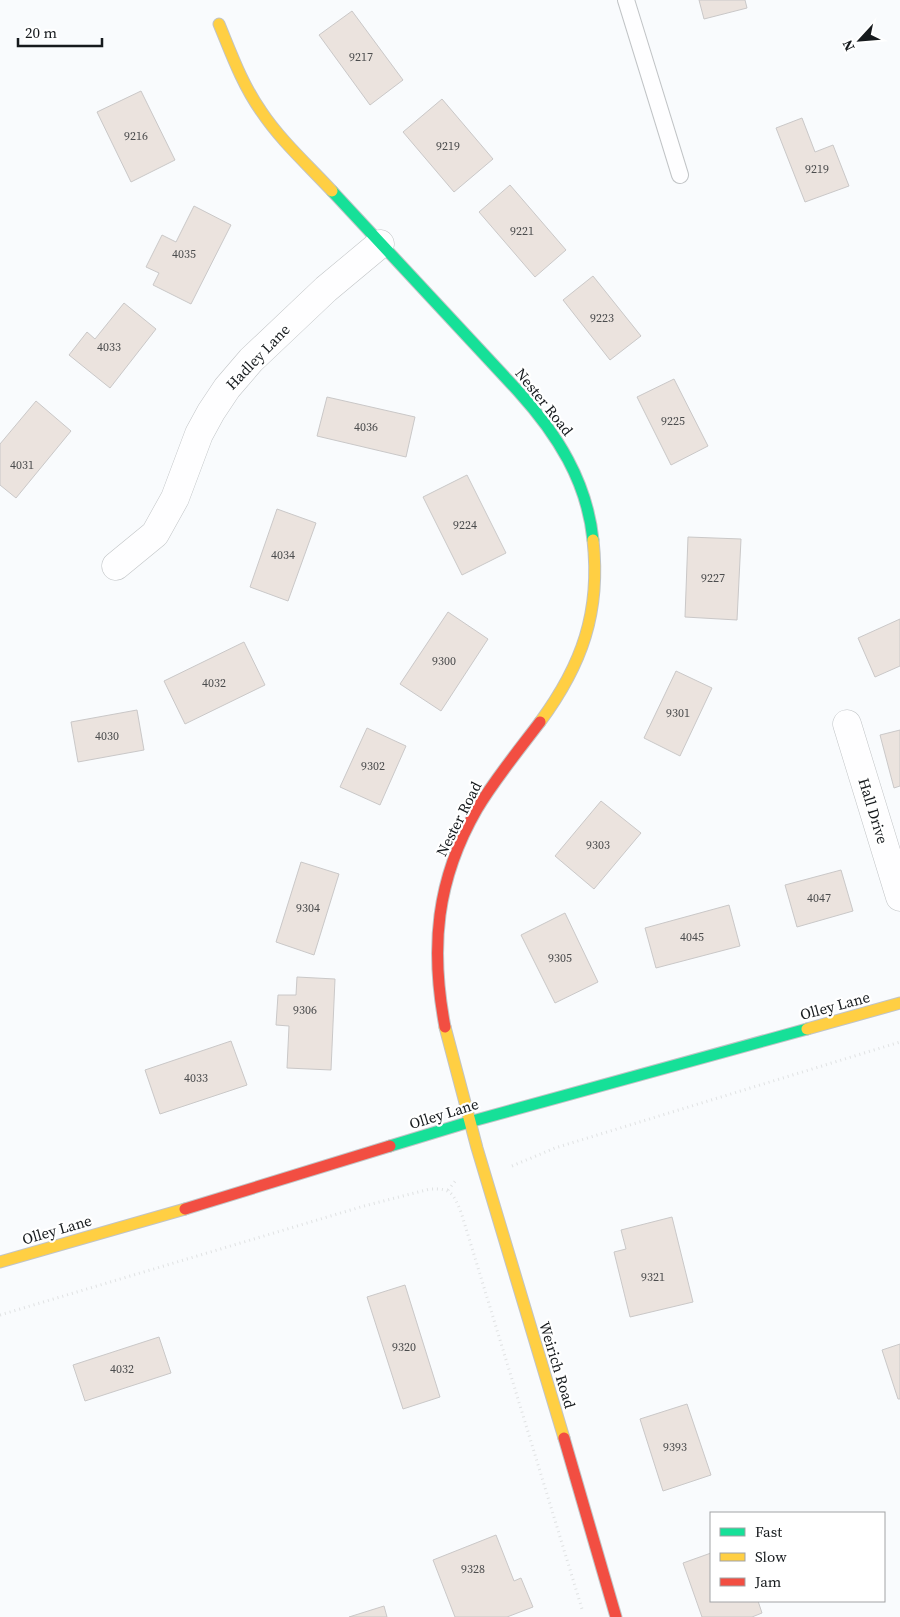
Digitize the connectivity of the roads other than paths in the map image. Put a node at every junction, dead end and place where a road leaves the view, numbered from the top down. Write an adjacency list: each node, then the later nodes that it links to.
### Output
1 (626, 0): 3 (lane)
2 (219, 24): 4 (street, Nester Road)
3 (680, 175)
4 (380, 244): 5 (street, Hadley Lane); 9 (street, Nester Road)
5 (116, 566)
6 (847, 724): 7 (street, Hall Drive)
7 (900, 897)
8 (900, 1003): 9 (street, Olley Lane)
9 (469, 1122): 10 (street, Olley Lane); 11 (street, Weirich Road)
10 (0, 1262)
11 (616, 1617)

